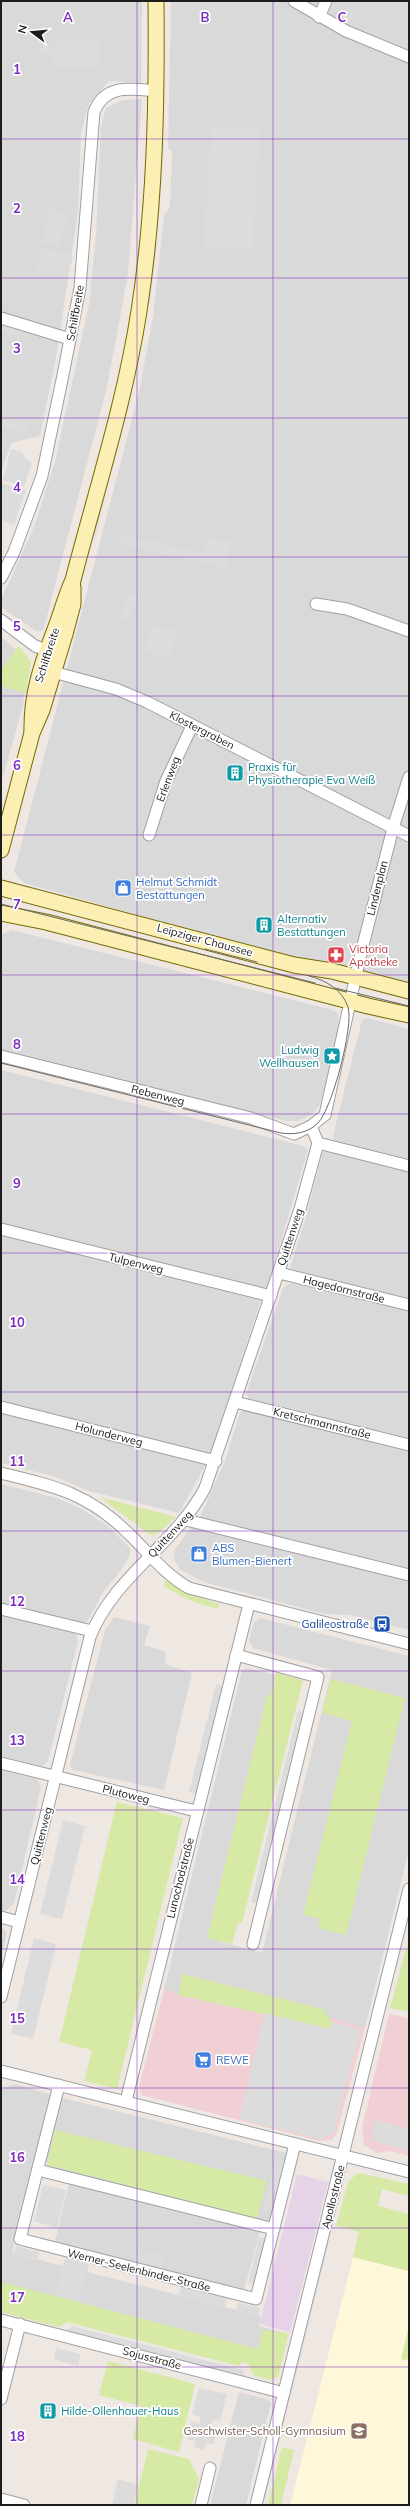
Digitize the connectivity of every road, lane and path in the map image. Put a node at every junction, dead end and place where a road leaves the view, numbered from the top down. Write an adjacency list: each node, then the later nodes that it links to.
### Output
1 (156, 1): 6 (main road, Schilfbreite)
2 (294, 1): 4 (street)
3 (326, 1): 4 (street)
4 (319, 17): 5 (street)
5 (409, 57)
6 (157, 91): 8 (street, Schilfbreite); 13 (main road, Schilfbreite)
7 (1, 318): 8 (street)
8 (70, 339): 9 (street, Schilfbreite)
9 (1, 578)
10 (316, 604): 12 (street)
11 (1, 620): 13 (street)
12 (409, 631)
13 (52, 652): 14 (main road, Schilfbreite); 16 (main road, Schilfbreite)
14 (53, 672): 15 (street, Klostergraben); 16 (main road, Schilfbreite)
15 (192, 726): 18 (street, Klostergraben); 19 (street, Erlenweg)
16 (32, 733): 21 (main road, Schilfbreite)
17 (409, 777): 18 (street, Lindenplan)
18 (393, 828): 20 (street, Klostergraben); 24 (street, Lindenplan)
19 (149, 835)
20 (409, 836)
21 (1, 850)
22 (1, 888): 24 (main road, Leipziger Chaussee)
23 (1, 913): 26 (main road, Leipziger Chaussee)
24 (355, 977): 25 (main road, Leipziger Chaussee); 26 (street, Lindenplan)
25 (409, 991)
26 (350, 1000): 27 (main road, Leipziger Chaussee); 29 (street)
27 (409, 1015)
28 (1, 1056): 29 (street, Rebenweg)
29 (311, 1126): 30 (street)
30 (318, 1143): 31 (street); 33 (street, Quittenweg)
31 (409, 1166)
32 (1, 1229): 34 (street, Tulpenweg)
33 (279, 1273): 34 (street, Quittenweg); 35 (street, Hagedornstraße)
34 (271, 1296): 36 (street, Quittenweg)
35 (409, 1305)
36 (235, 1402): 38 (street, Kretschmannstraße); 39 (street, Quittenweg)
37 (1, 1407): 39 (street, Holunderweg)
38 (409, 1445)
39 (216, 1461): 41 (street, Quittenweg)
40 (1, 1473): 42 (street)
41 (186, 1520): 42 (street, Quittenweg); 43 (street)
42 (150, 1556): 44 (street); 46 (street, Quittenweg)
43 (409, 1575)
44 (249, 1604): 47 (street); 48 (street, Lunochodstraße)
45 (1, 1609): 46 (street)
46 (92, 1631): 50 (street, Quittenweg)
47 (409, 1644)
48 (236, 1655): 51 (street, Lunochodstraße); 55 (street)
49 (1, 1763): 50 (street, Plutoweg)
50 (55, 1776): 51 (street, Plutoweg); 54 (street, Quittenweg)
51 (196, 1812): 59 (street, Lunochodstraße)
52 (409, 1889): 61 (street, Apollostraße)
53 (1, 1918): 54 (street)
54 (19, 1922): 56 (street, Quittenweg)
55 (253, 1944)
56 (1, 1997)
57 (1, 2071): 58 (street)
58 (59, 2085): 59 (street); 62 (street, Werner-Seelenbinder-Straße)
59 (126, 2101): 60 (street)
60 (295, 2144): 61 (street); 64 (street, Werner-Seelenbinder-Straße)
61 (343, 2156): 63 (street); 67 (street, Apollostraße)
62 (38, 2170): 64 (street); 64 (street, Werner-Seelenbinder-Straße)
63 (409, 2172)
64 (274, 2229)
65 (1, 2320): 66 (street, Sojusstraße)
66 (20, 2324): 67 (street, Sojusstraße); 68 (street)
67 (284, 2393): 73 (street, Apollostraße)
68 (1, 2399)
69 (210, 2468): 72 (street)
70 (1, 2499): 71 (street)
71 (24, 2505)
72 (201, 2505)
73 (256, 2505)

